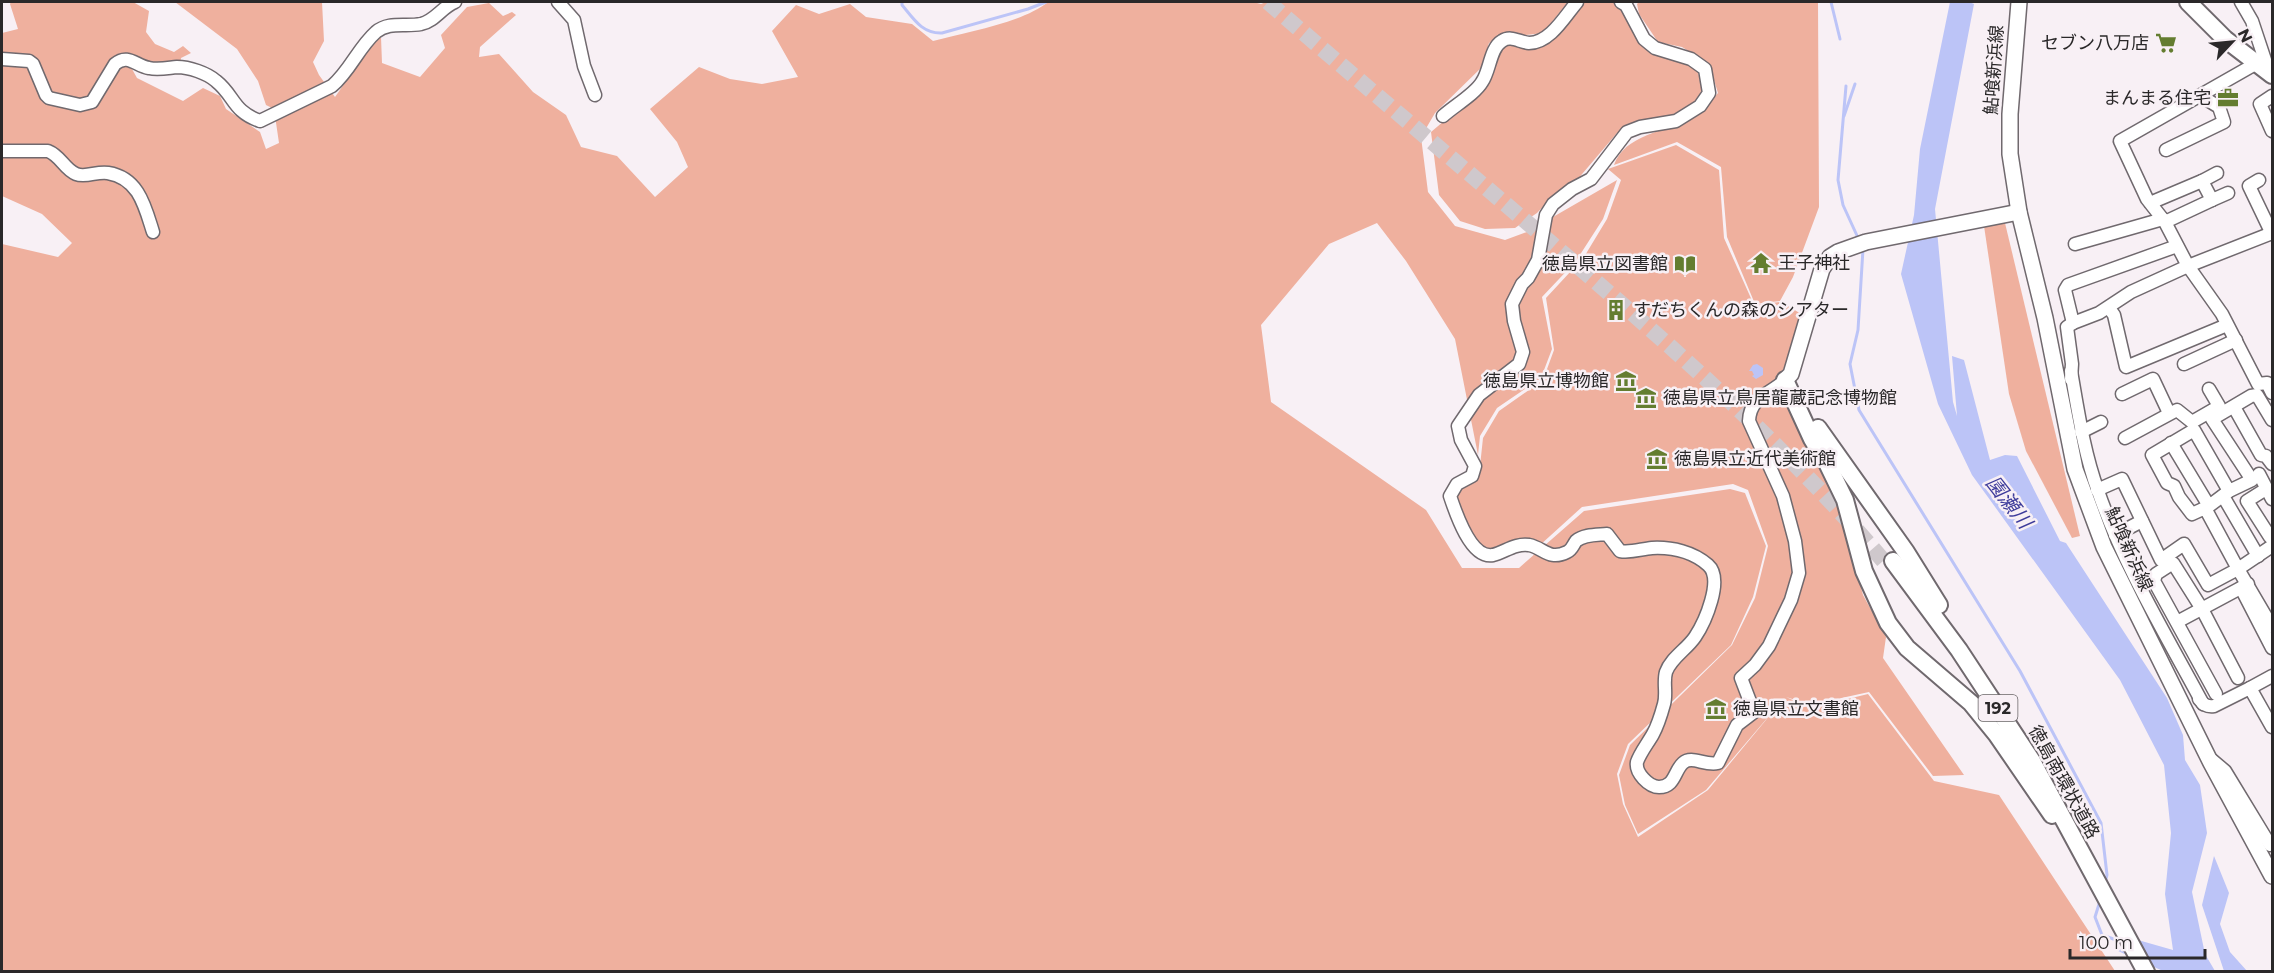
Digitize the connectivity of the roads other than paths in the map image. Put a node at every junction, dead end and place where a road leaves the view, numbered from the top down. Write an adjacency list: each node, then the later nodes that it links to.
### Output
1 (455, 2): 8 (street)
2 (558, 2): 10 (street)
3 (1577, 2): 13 (street)
4 (1621, 2): 35 (street)
5 (2019, 2): 23 (main road, 鮎喰新浜線)
6 (2188, 2): 9 (highway)
7 (2241, 2): 9 (street)
8 (2, 59)
9 (2266, 70): 11 (street)
10 (595, 95)
11 (2201, 96): 15 (street); 22 (street)
12 (2272, 96): 14 (street)
13 (1443, 116)
14 (2272, 131)
15 (2166, 150)
16 (2, 151): 25 (street)
17 (2217, 172): 18 (street)
18 (2202, 180): 21 (street); 22 (street)
19 (2259, 180): 26 (street)
20 (2228, 193): 21 (street)
21 (2212, 200): 24 (street)
22 (2150, 203): 24 (street)
23 (2014, 213): 35 (main road); 46 (main road, 鮎喰新浜線)
24 (2164, 221): 27 (street); 28 (street)
25 (153, 232)
26 (2272, 233): 29 (street)
27 (2074, 244)
28 (2177, 246): 29 (street); 31 (street)
29 (2188, 266): 30 (street); 32 (street)
30 (2109, 308): 31 (street); 32 (street)
31 (2073, 323): 46 (street)
32 (2227, 324): 33 (street)
33 (2236, 340): 34 (street); 36 (street)
34 (2184, 364)
35 (1788, 377): 75 (highway); 76 (highway)
36 (2267, 385): 39 (street)
37 (2209, 388): 39 (street)
38 (2122, 394): 41 (street)
39 (2219, 406): 41 (street)
40 (2234, 407): 42 (street); 43 (street); 49 (street)
41 (2169, 413): 47 (street)
42 (2212, 419): 45 (street); 50 (street)
43 (2272, 420)
44 (2101, 422): 46 (street)
45 (2194, 430): 48 (street); 52 (street)
46 (2075, 433): 51 (street); 64 (main road, 鮎喰新浜線)
47 (2125, 438)
48 (2171, 443): 54 (street); 54 (street)
49 (2272, 464): 50 (street)
50 (2255, 477): 52 (street); 53 (street)
51 (2097, 490): 55 (street); 56 (street)
52 (2226, 494): 54 (street); 58 (street)
53 (2269, 494): 57 (street)
54 (2207, 507): 60 (street)
55 (2142, 521): 56 (street); 59 (street)
56 (2115, 535): 61 (street)
57 (2271, 541): 58 (street)
58 (2258, 556): 60 (street)
59 (2161, 560): 60 (street); 61 (street)
60 (2238, 569): 62 (street)
61 (2136, 579): 72 (street)
62 (2245, 586): 63 (street); 66 (street); 67 (street)
63 (2202, 609): 65 (street); 65 (street); 69 (street)
64 (2141, 622): 72 (street); 74 (main road, 鮎喰新浜線)
65 (2177, 622): 71 (street)
66 (2272, 627)
67 (2272, 648)
68 (2272, 676): 70 (street)
69 (2238, 678)
70 (2250, 688): 72 (street); 73 (street)
71 (2216, 694)
72 (2203, 704)
73 (2272, 727)
74 (2207, 755): 77 (street); 79 (main road, 鮎喰新浜線)
75 (2032, 761): 76 (highway, 徳島南環状道路 / 192); 78 (highway, 徳島南環状道路 / 192)
76 (2052, 815): 78 (highway, 徳島南環状道路 / 192)
77 (2272, 846)
78 (2085, 866): 80 (highway, 徳島南環状道路 / 192); 81 (highway, 徳島南環状道路 / 192)
79 (2272, 876)
80 (2139, 972)
81 (2146, 972)

